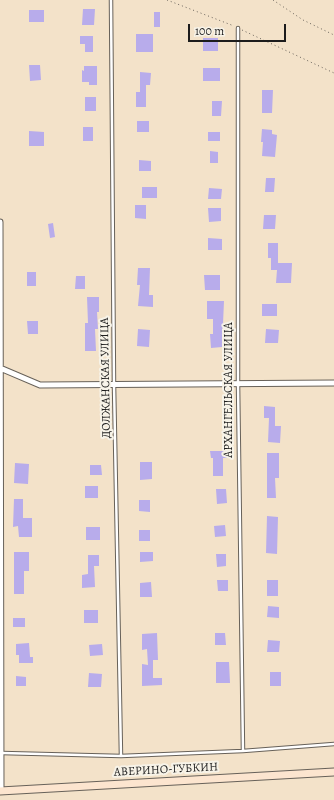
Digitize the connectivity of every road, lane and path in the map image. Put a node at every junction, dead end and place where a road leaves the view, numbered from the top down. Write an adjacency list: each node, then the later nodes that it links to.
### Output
1 (111, 0): 11 (lane, ДОЛЖАНСКАЯ УЛИЦА)
2 (167, 0): 4 (path)
3 (273, 0): 5 (path)
4 (238, 28): 6 (path); 9 (lane, АРХАНГЕЛЬСКАЯ УЛИЦА)
5 (334, 35)
6 (334, 73)
7 (0, 222): 8 (street)
8 (0, 368): 11 (street); 14 (street)
9 (238, 383): 10 (street); 11 (street); 13 (lane, АРХАНГЕЛЬСКАЯ УЛИЦА)
10 (334, 383)
11 (114, 385): 15 (lane, ДОЛЖАНСКАЯ УЛИЦА)
12 (334, 744): 13 (lane)
13 (243, 751): 15 (lane)
14 (1, 753): 15 (lane); 17 (street)
15 (121, 756)
16 (334, 772): 17 (main road, АВЕРИНО-ГУБКИН)
17 (1, 791)

